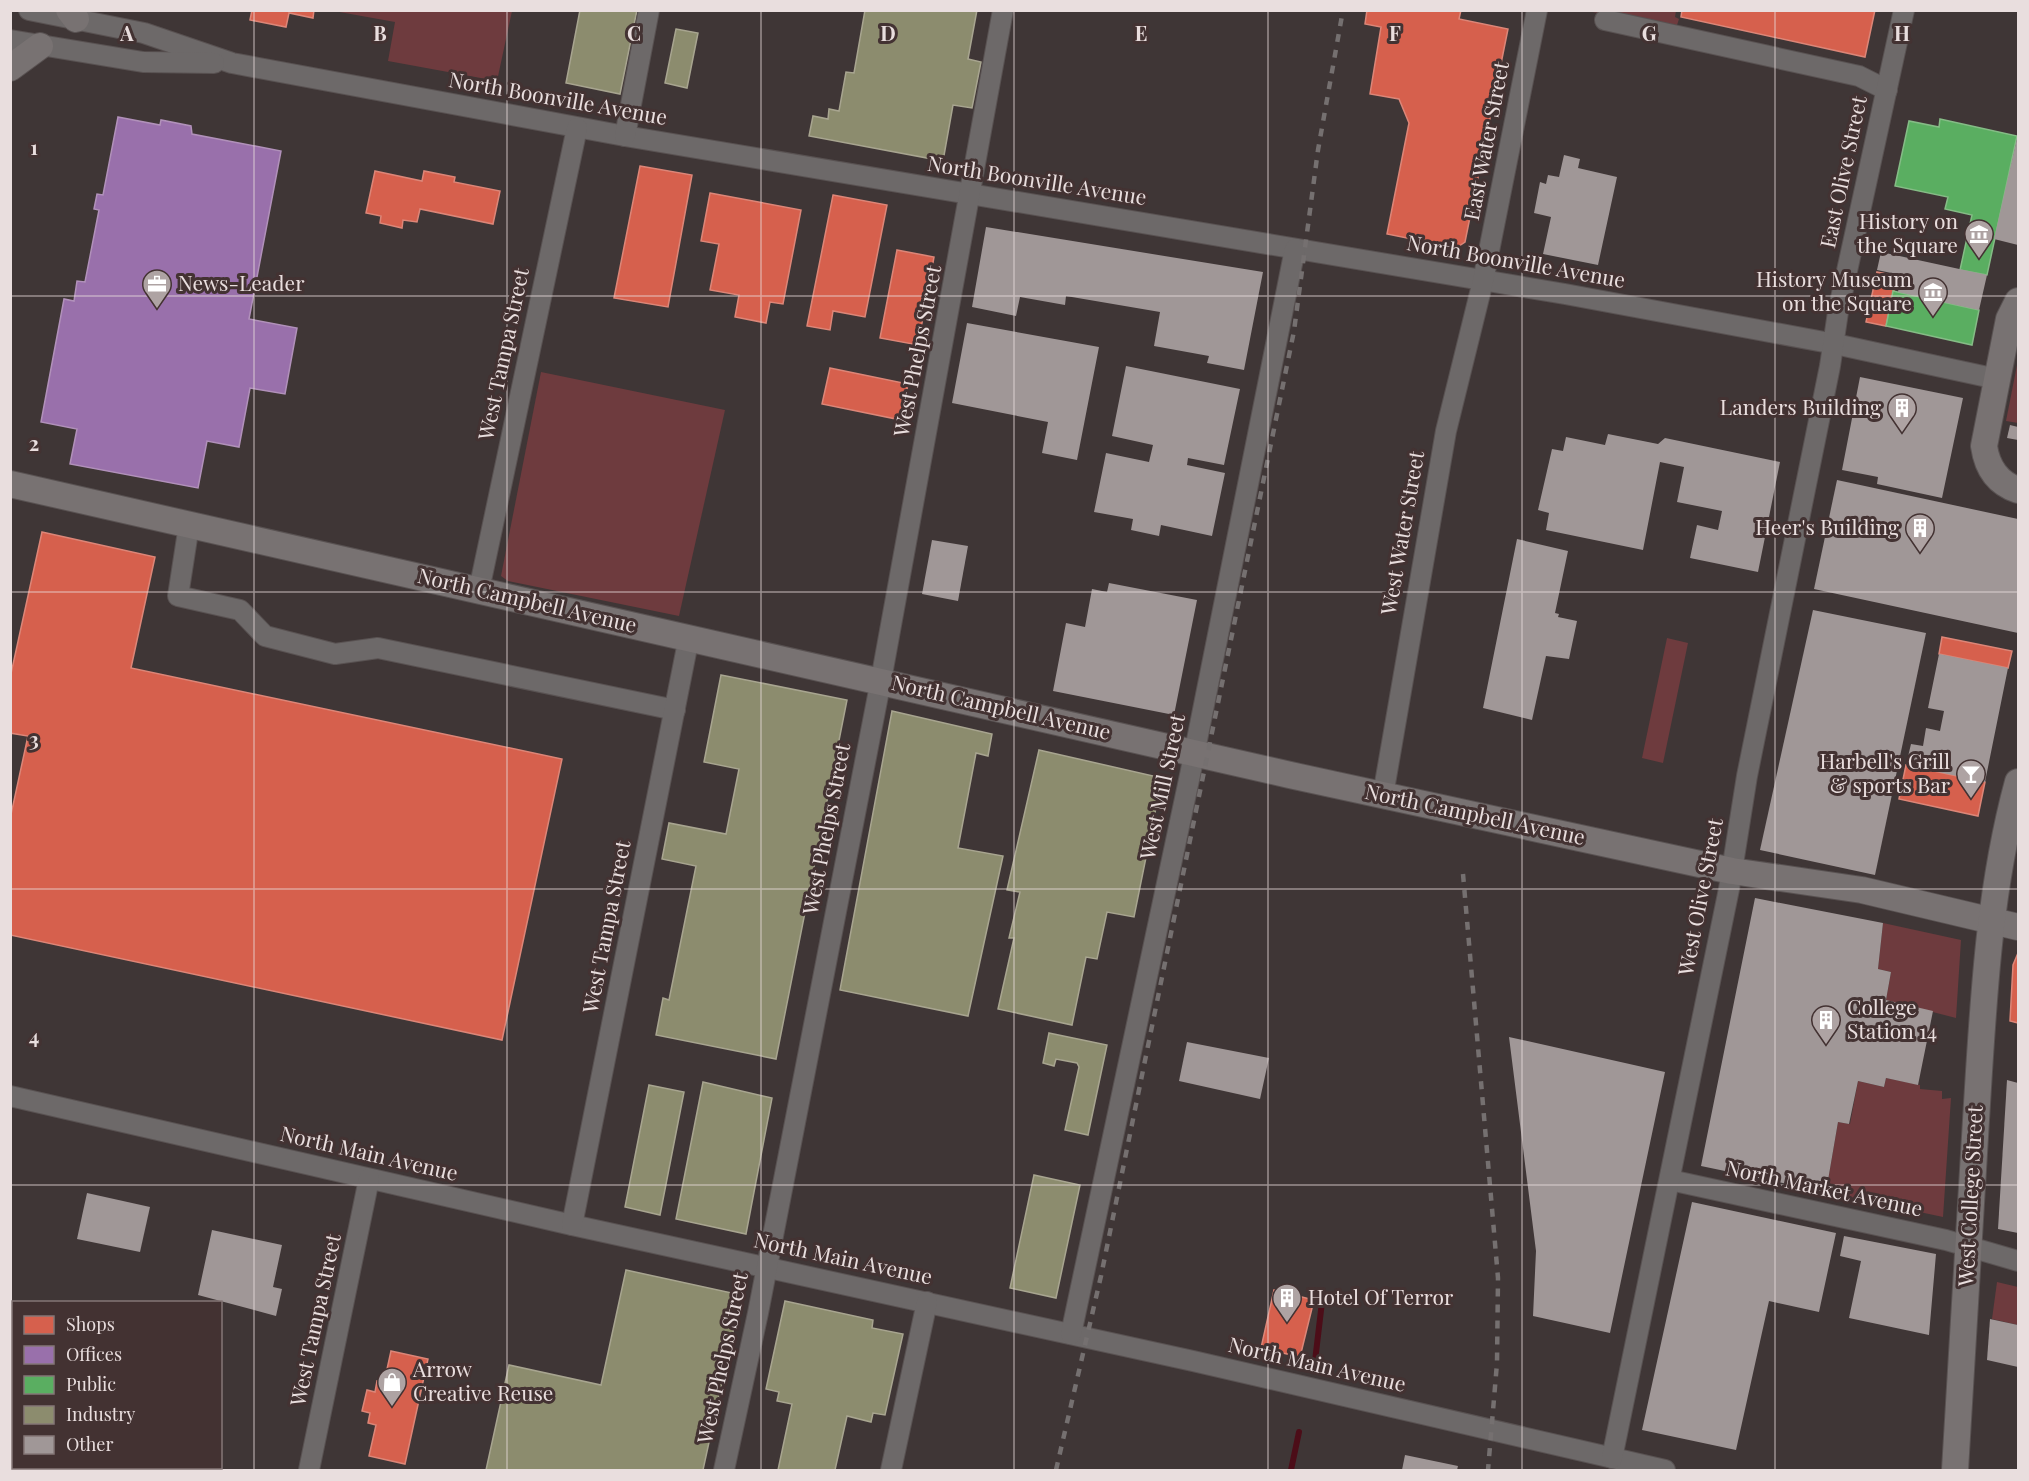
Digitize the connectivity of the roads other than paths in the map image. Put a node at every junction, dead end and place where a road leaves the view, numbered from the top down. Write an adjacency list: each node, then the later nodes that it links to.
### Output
1 (29, 10): 6 (street, North Boonville Avenue)
2 (649, 10): 15 (street)
3 (1003, 10): 16 (street, West Phelps Street)
4 (1537, 10): 18 (street, East Water Street)
5 (1904, 10): 13 (street, East Olive Street)
6 (72, 15): 7 (street, North Boonville Avenue)
7 (107, 18): 11 (street, North Boonville Avenue)
8 (1605, 20): 13 (street)
9 (10, 40): 10 (street, North Boonville Avenue)
10 (40, 46): 11 (street, North Boonville Avenue); 12 (main road)
11 (232, 63): 14 (street, North Boonville Avenue)
12 (10, 68)
13 (1887, 90): 20 (street, East Olive Street)
14 (577, 128): 15 (street, North Boonville Avenue); 25 (street, West Tampa Street)
15 (625, 136): 16 (street, North Boonville Avenue)
16 (972, 195): 17 (street, North Boonville Avenue); 27 (street, West Phelps Street)
17 (1295, 249): 18 (street, North Boonville Avenue); 29 (street, West Mill Street)
18 (1483, 280): 20 (street, North Boonville Avenue); 31 (street, West Water Street)
19 (2019, 301): 21 (main road)
20 (1834, 344): 21 (street, North Boonville Avenue); 32 (street, West Olive Street)
21 (1997, 379): 23 (main road)
22 (10, 484): 24 (main road, North Campbell Avenue)
23 (2019, 490)
24 (189, 525): 25 (main road, North Campbell Avenue); 28 (street)
25 (480, 590): 26 (main road, North Campbell Avenue)
26 (688, 637): 27 (main road, North Campbell Avenue); 28 (street, West Tampa Street)
27 (881, 680): 29 (main road, North Campbell Avenue); 41 (street, West Phelps Street)
28 (675, 710): 38 (street, West Tampa Street)
29 (1194, 754): 31 (main road, North Campbell Avenue); 43 (street, West Mill Street)
30 (2019, 782): 33 (main road, West College Street)
31 (1383, 795): 32 (main road, North Campbell Avenue)
32 (1732, 871): 33 (main road, North Campbell Avenue); 37 (street, West Olive Street)
33 (1993, 921): 34 (main road, North Campbell Avenue); 39 (main road, West College Street)
34 (2019, 927)
35 (10, 1096): 36 (street, North Main Avenue)
36 (369, 1179): 38 (street, North Main Avenue); 45 (street, West Tampa Street)
37 (1670, 1180): 39 (street, North Market Avenue); 44 (street, West Olive Street)
38 (572, 1225): 41 (street, North Main Avenue)
39 (1968, 1247): 40 (street, North Market Avenue); 49 (main road, West College Street)
40 (2019, 1261)
41 (766, 1267): 42 (street, North Main Avenue); 46 (street, West Phelps Street)
42 (927, 1302): 43 (street, North Main Avenue); 47 (street)
43 (1071, 1334): 44 (street, North Main Avenue)
44 (1611, 1458): 48 (street, North Main Avenue)
45 (309, 1470)
46 (724, 1470)
47 (891, 1470)
48 (1665, 1470)
49 (1955, 1470)

